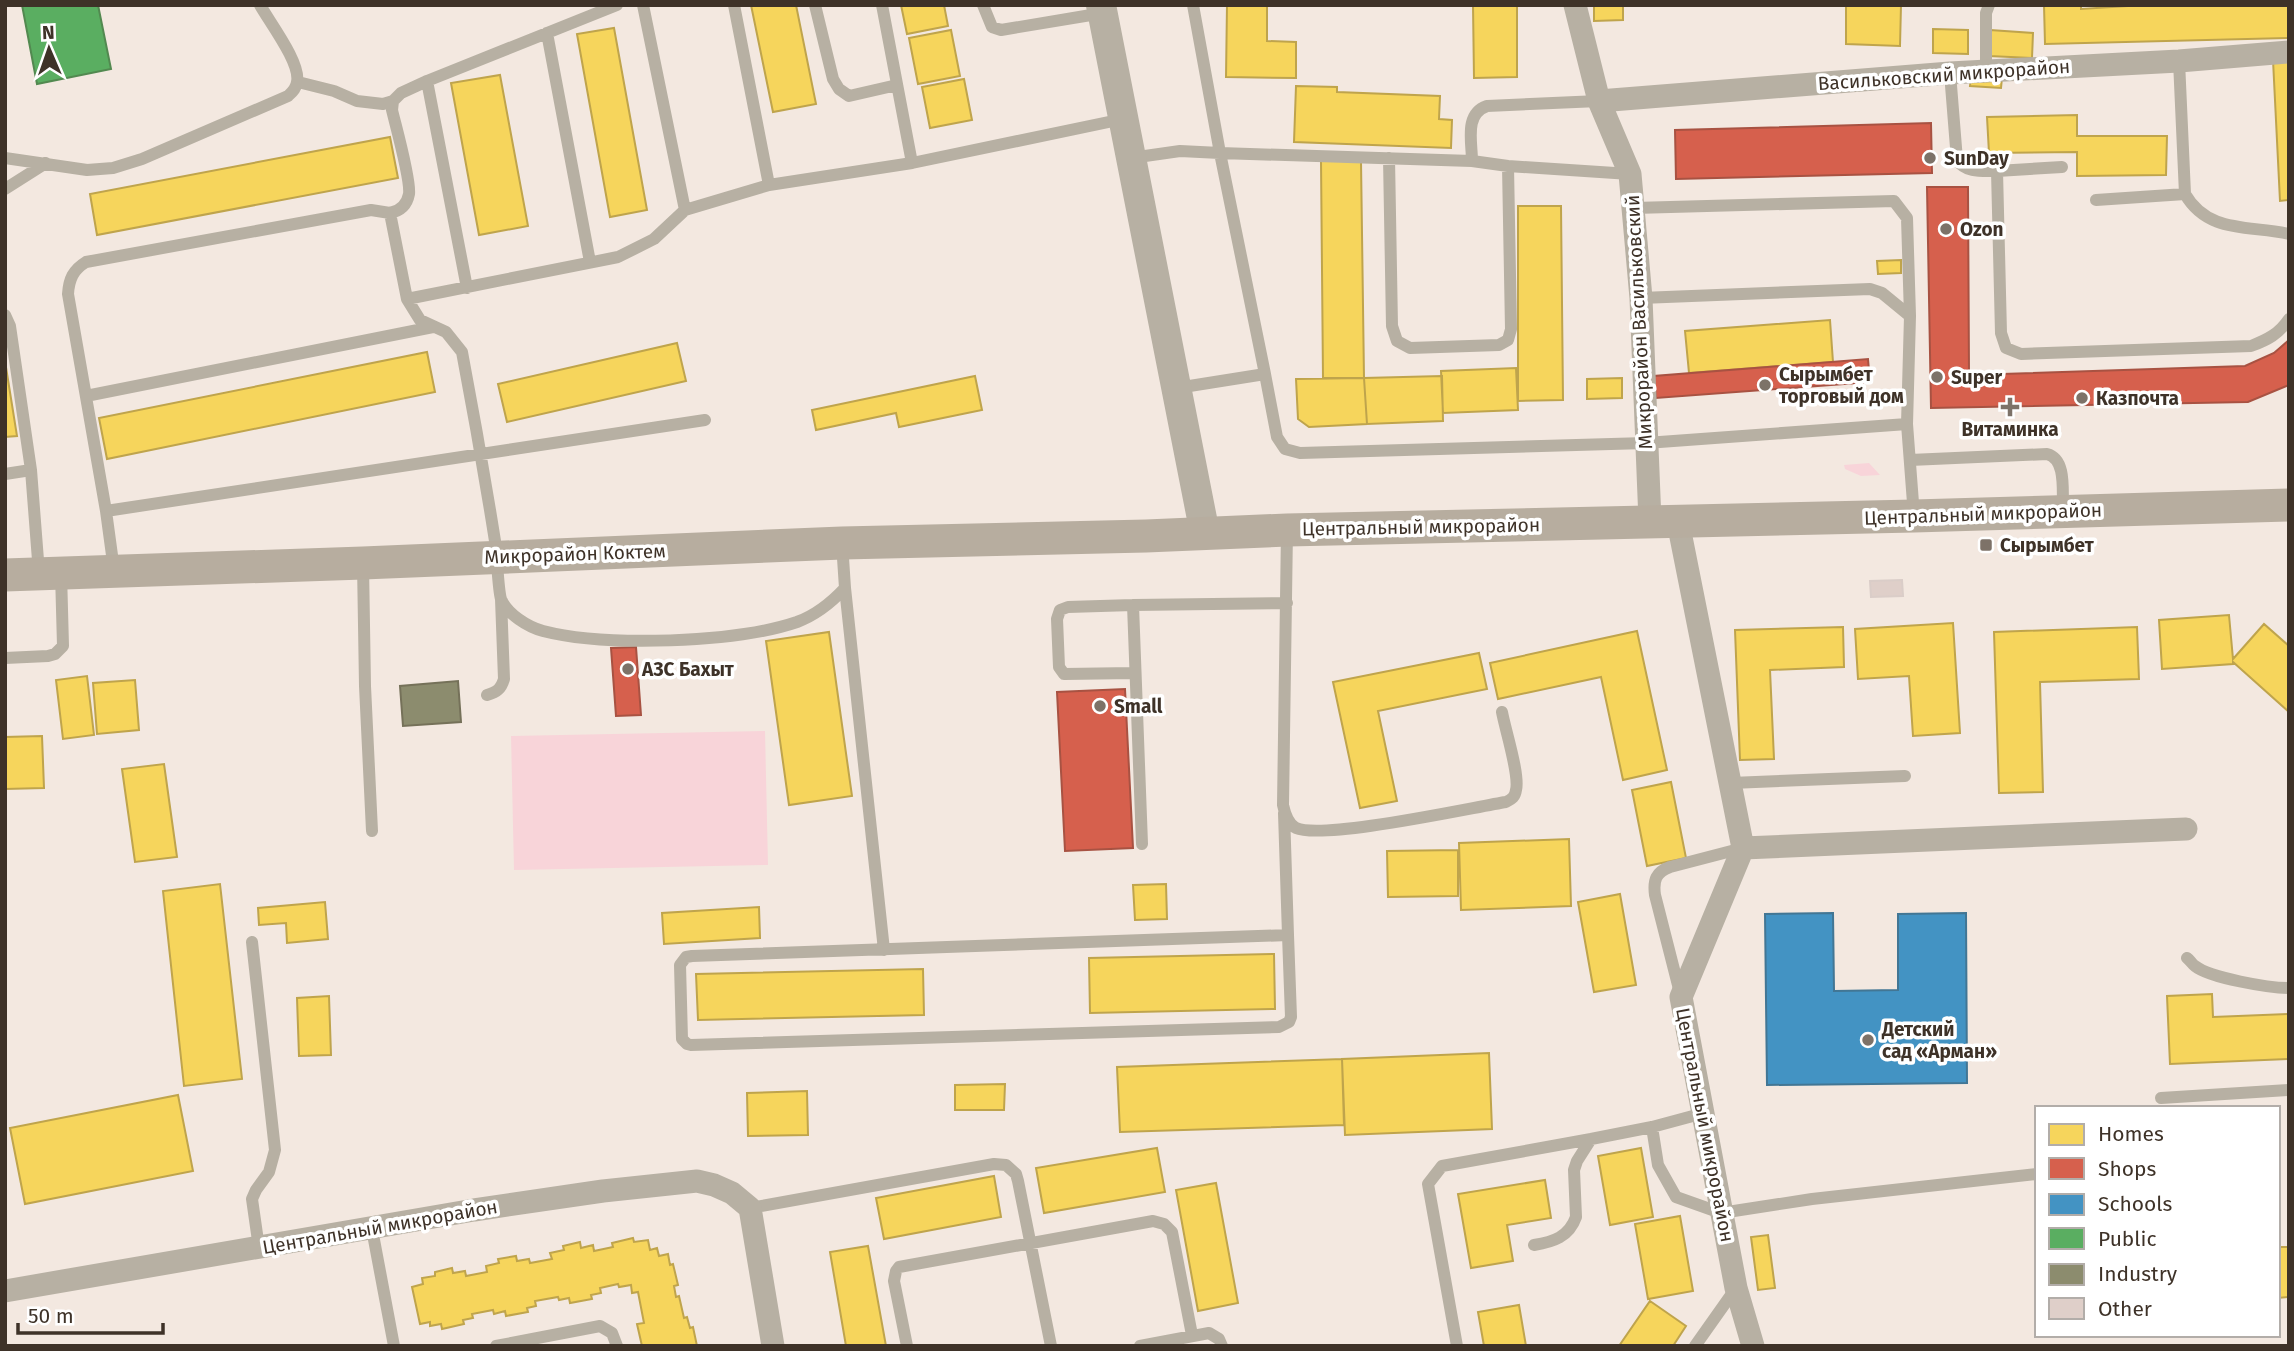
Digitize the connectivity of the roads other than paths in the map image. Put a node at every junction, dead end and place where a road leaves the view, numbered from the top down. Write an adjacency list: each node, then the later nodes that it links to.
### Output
1 (260, 5): 18 (lane)
2 (617, 5): 12 (lane)
3 (643, 5): 39 (lane)
4 (734, 5): 34 (lane)
5 (815, 5): 19 (lane)
6 (882, 5): 19 (lane)
7 (983, 5): 11 (lane)
8 (1193, 5): 23 (lane)
9 (1576, 5): 21 (street, Микрорайон Васильковский)
10 (1989, 5): 15 (lane)
11 (1102, 9): 22 (street)
12 (547, 33): 17 (lane); 42 (lane)
13 (2289, 52): 14 (street, Васильковский микрорайон)
14 (2179, 61): 15 (street, Васильковский микрорайон); 36 (lane)
15 (1986, 71): 16 (street, Васильковский микрорайон)
16 (1950, 73): 21 (street, Васильковский микрорайон); 32 (lane)
17 (427, 81): 20 (lane); 43 (lane)
18 (298, 82): 20 (lane); 28 (lane)
19 (897, 85): 29 (lane)
20 (393, 101): 40 (lane)
21 (1599, 101): 27 (lane); 33 (street, Микрорайон Васильковский)
22 (1123, 119): 25 (street); 29 (lane)
23 (1220, 153): 25 (lane); 26 (lane); 50 (lane)
24 (5, 158): 28 (lane)
25 (1130, 158): 51 (street)
26 (1389, 159): 27 (lane); 30 (lane)
27 (1472, 161): 30 (lane)
28 (46, 163): 35 (lane)
29 (912, 163): 34 (lane)
30 (1508, 166): 33 (lane)
31 (2062, 167): 32 (lane)
32 (1997, 171): 48 (lane)
33 (1630, 174): 38 (street, Микрорайон Васильковский)
34 (769, 185): 39 (lane)
35 (5, 189)
36 (2185, 194): 37 (lane); 41 (lane)
37 (2096, 200)
38 (1634, 208): 44 (street, Микрорайон Васильковский); 47 (lane)
39 (685, 210): 42 (lane)
40 (390, 213): 45 (lane); 52 (lane)
41 (2289, 234)
42 (590, 262): 43 (lane)
43 (467, 288): 45 (lane)
44 (1641, 298): 47 (lane); 55 (street, Микрорайон Васильковский)
45 (407, 299): 49 (lane)
46 (5, 315): 58 (lane)
47 (1910, 316): 54 (lane)
48 (2289, 320)
49 (433, 327): 52 (lane); 56 (lane)
50 (1265, 374): 51 (lane); 55 (lane)
51 (1177, 388): 66 (street)
52 (86, 396): 61 (lane)
53 (705, 420): 56 (lane)
54 (1907, 424): 55 (lane); 57 (lane)
55 (1646, 443): 64 (street, Микрорайон Васильковский)
56 (481, 453): 61 (lane); 68 (lane)
57 (1910, 460): 62 (lane); 63 (lane)
58 (31, 470): 59 (lane); 71 (lane)
59 (5, 474)
60 (2289, 505): 62 (main road, Центральный микрорайон)
61 (106, 511): 70 (lane)
62 (2063, 511): 63 (main road, Центральный микрорайон)
63 (1914, 516): 64 (main road, Центральный микрорайон)
64 (1664, 522): 65 (main road, Центральный микрорайон); 82 (street)
65 (1287, 530): 66 (main road, Центральный микрорайон); 75 (lane)
66 (1205, 534): 67 (main road, Микрорайон Коктем)
67 (842, 543): 68 (main road, Микрорайон Коктем); 73 (lane)
68 (498, 558): 69 (main road, Микрорайон Коктем); 74 (lane)
69 (363, 563): 70 (main road, Микрорайон Коктем); 85 (lane)
70 (114, 571): 71 (main road, Микрорайон Коктем)
71 (50, 573): 72 (main road, Микрорайон Коктем); 77 (lane)
72 (5, 575)
73 (845, 588): 74 (lane); 90 (lane)
74 (501, 599): 79 (lane)
75 (1287, 603): 76 (lane); 83 (lane)
76 (1133, 605): 78 (lane); 78 (lane)
77 (5, 658)
78 (1134, 673): 86 (lane)
79 (487, 695)
80 (1502, 712): 83 (lane)
81 (1905, 776): 82 (lane)
82 (1731, 783): 87 (street)
83 (1283, 805): 88 (lane)
84 (2186, 829): 87 (street)
85 (372, 831)
86 (1143, 844)
87 (1743, 848): 93 (street, Центральный микрорайон); 93 (lane)
88 (1288, 935): 90 (lane); 90 (lane)
89 (252, 942): 105 (lane)
90 (884, 950)
91 (2187, 958): 92 (lane)
92 (2289, 988)
93 (1681, 997): 96 (street, Центральный микрорайон)
94 (2289, 1090): 95 (lane)
95 (2161, 1098)
96 (1704, 1113): 97 (lane); 101 (street, Центральный микрорайон)
97 (1652, 1127): 98 (lane); 101 (lane)
98 (1591, 1139): 104 (lane); 117 (lane)
99 (2035, 1174): 101 (lane)
100 (750, 1208): 102 (street, Центральный микрорайон); 103 (lane); 112 (street)
101 (1721, 1213): 106 (street, Центральный микрорайон)
102 (372, 1228): 105 (street, Центральный микрорайон); 109 (lane)
103 (1031, 1242): 108 (lane); 113 (lane); 114 (lane)
104 (1534, 1245)
105 (259, 1248): 107 (street, Центральный микрорайон)
106 (1737, 1288): 118 (lane); 119 (street, Центральный микрорайон)
107 (5, 1291)
108 (1192, 1335): 115 (lane); 116 (lane)
109 (394, 1346)
110 (496, 1346): 111 (lane)
111 (617, 1346)
112 (773, 1346)
113 (907, 1346)
114 (1051, 1346)
115 (1140, 1346)
116 (1222, 1346)
117 (1457, 1346)
118 (1695, 1346)
119 (1754, 1346)

